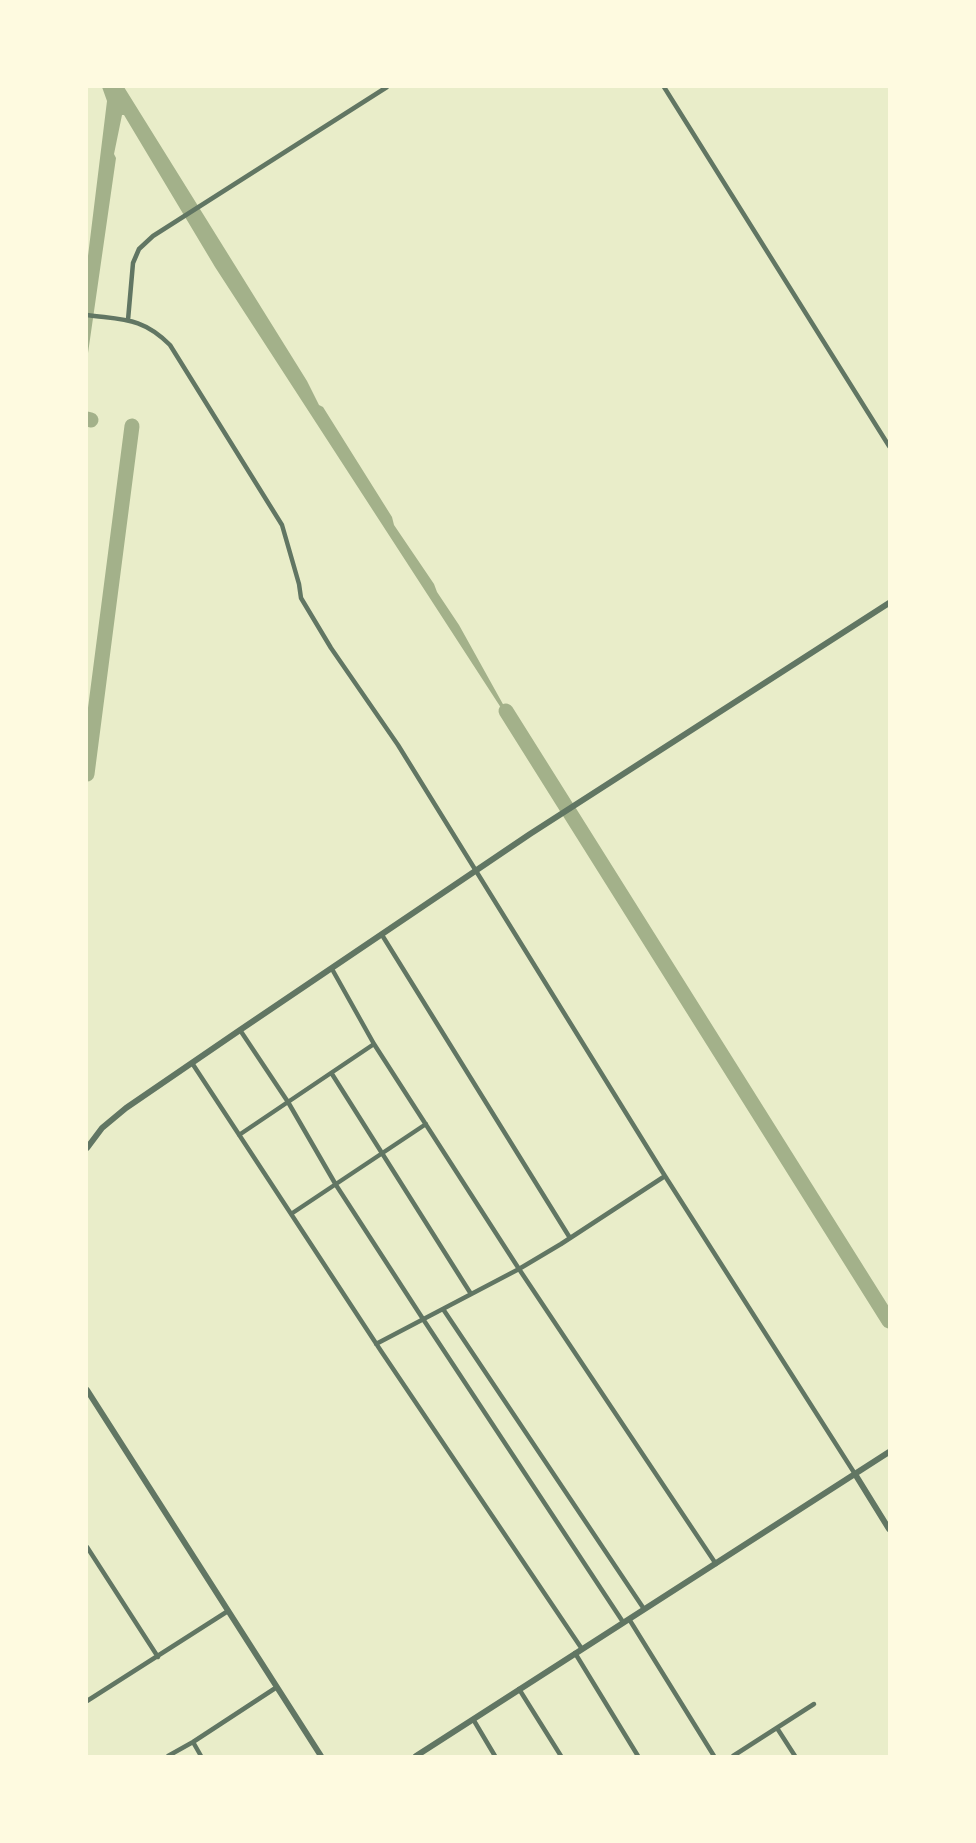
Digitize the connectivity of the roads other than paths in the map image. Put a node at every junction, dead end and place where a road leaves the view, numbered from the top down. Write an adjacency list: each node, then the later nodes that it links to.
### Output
1 (387, 87): 4 (street)
2 (664, 87): 5 (street)
3 (87, 315): 4 (street)
4 (128, 320): 7 (street)
5 (889, 446)
6 (889, 603): 7 (street)
7 (476, 870): 8 (street); 19 (street)
8 (382, 935): 9 (street); 22 (street)
9 (332, 969): 10 (street); 11 (street)
10 (240, 1030): 12 (street); 14 (street)
11 (374, 1044): 13 (street); 15 (street)
12 (192, 1063): 16 (street); 17 (street)
13 (332, 1074): 14 (street); 18 (street)
14 (288, 1102): 16 (street); 20 (street)
15 (426, 1124): 18 (street); 23 (street)
16 (239, 1135): 21 (street)
17 (87, 1148)
18 (382, 1154): 20 (street); 24 (street)
19 (664, 1176): 22 (street); 31 (street)
20 (336, 1185): 21 (street); 26 (street)
21 (291, 1214): 27 (street)
22 (570, 1238): 23 (street)
23 (519, 1269): 24 (street); 34 (street)
24 (471, 1294): 25 (street)
25 (442, 1309): 26 (street); 35 (street)
26 (423, 1320): 27 (street); 37 (street)
27 (376, 1344): 38 (street)
28 (87, 1390): 29 (street)
29 (89, 1398): 36 (street)
30 (889, 1452): 31 (street)
31 (855, 1474): 32 (street); 34 (street)
32 (889, 1529)
33 (87, 1546): 39 (street)
34 (716, 1564): 35 (street)
35 (644, 1609): 37 (street)
36 (228, 1611): 39 (street); 40 (street)
37 (626, 1621): 38 (street); 54 (street)
38 (579, 1651): 41 (street); 53 (street)
39 (158, 1657): 42 (street)
40 (277, 1687): 46 (street); 49 (street)
41 (519, 1689): 44 (street); 52 (street)
42 (87, 1701)
43 (814, 1704): 45 (street)
44 (473, 1719): 50 (street); 51 (street)
45 (777, 1728): 55 (street); 56 (street)
46 (193, 1742): 47 (street); 48 (street)
47 (168, 1756)
48 (201, 1756)
49 (321, 1756)
50 (416, 1756)
51 (495, 1756)
52 (561, 1756)
53 (638, 1756)
54 (714, 1756)
55 (733, 1756)
56 (795, 1756)

